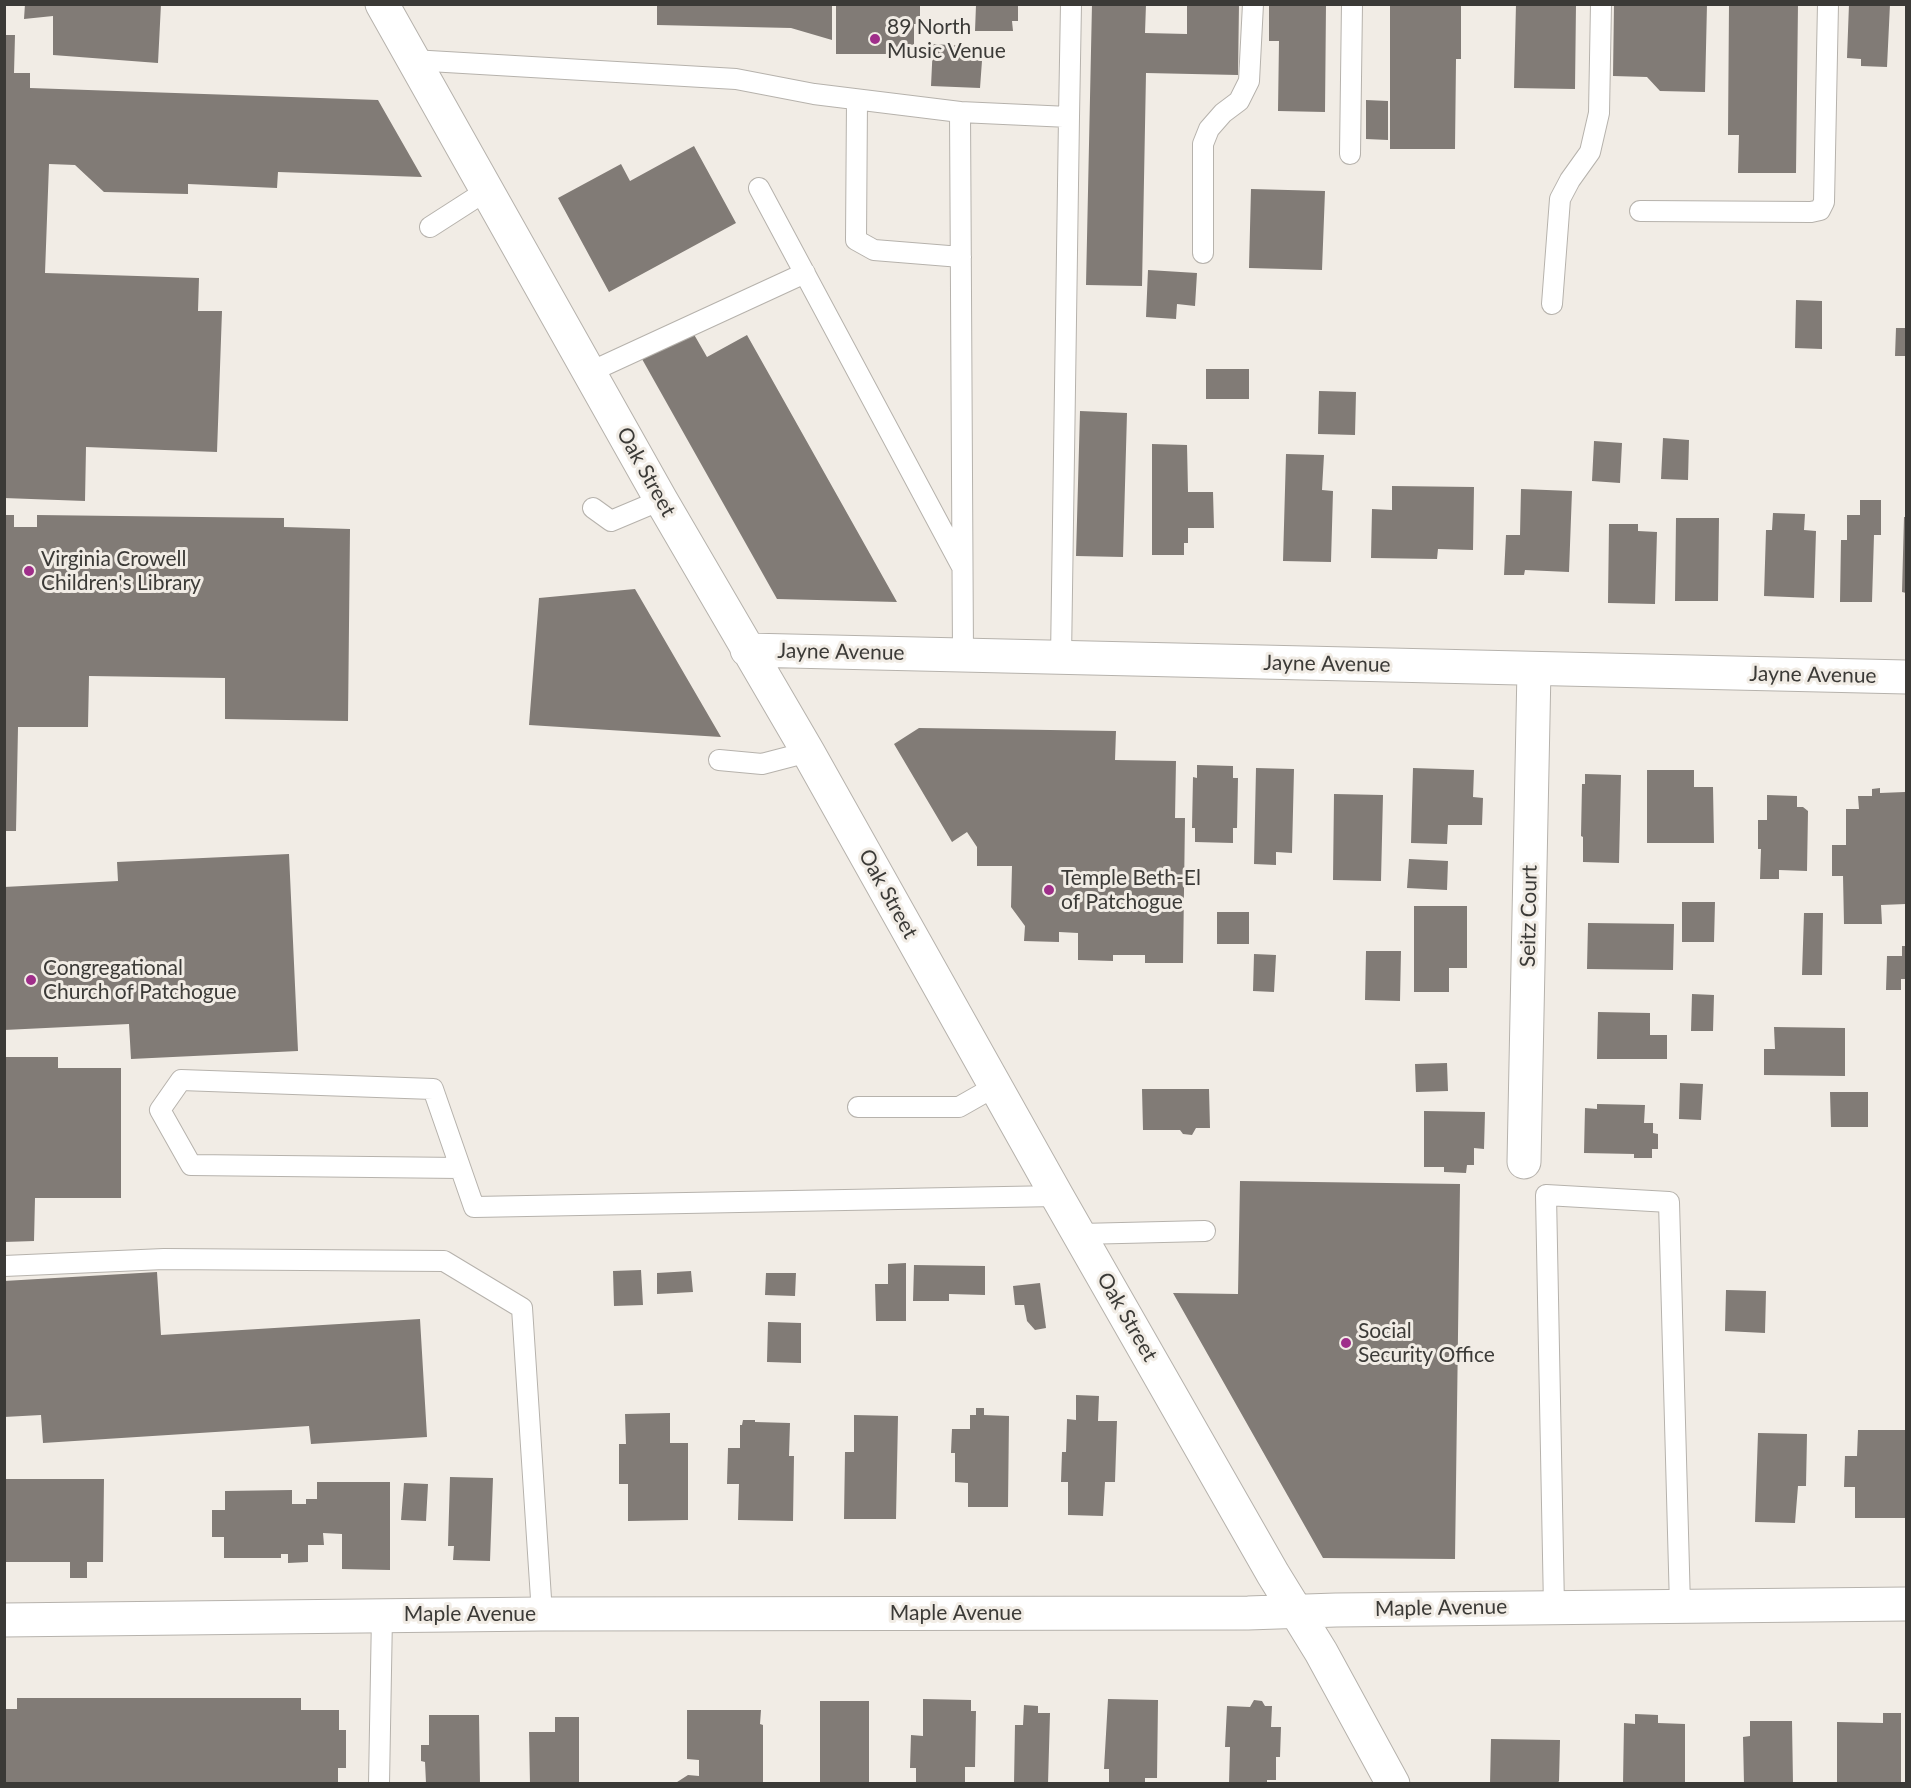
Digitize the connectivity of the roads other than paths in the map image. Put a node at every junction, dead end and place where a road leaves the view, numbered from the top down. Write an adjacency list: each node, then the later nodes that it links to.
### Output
1 (382, 4): 7 (street, Oak Street)
2 (1071, 4): 10 (lane)
3 (1253, 4): 16 (lane)
4 (1352, 4): 11 (lane)
5 (1601, 4): 19 (lane)
6 (1828, 4): 14 (lane)
7 (412, 60): 8 (lane); 13 (street, Oak Street)
8 (857, 100): 9 (lane); 17 (lane)
9 (960, 112): 10 (lane); 17 (lane)
10 (1069, 117): 26 (lane)
11 (1350, 154)
12 (759, 188): 18 (lane)
13 (486, 191): 15 (lane); 20 (street, Oak Street)
14 (1640, 211)
15 (430, 227)
16 (1203, 253)
17 (961, 257): 23 (lane)
18 (805, 273): 20 (lane); 23 (lane)
19 (1552, 304)
20 (590, 372): 21 (street, Oak Street)
21 (661, 500): 22 (lane); 24 (street, Oak Street)
22 (593, 508)
23 (962, 567): 25 (lane)
24 (747, 650): 25 (street, Jayne Avenue); 29 (street, Oak Street)
25 (963, 655): 26 (street, Jayne Avenue)
26 (1061, 658): 27 (street, Jayne Avenue)
27 (1534, 669): 28 (street, Jayne Avenue); 33 (street, Seitz Court)
28 (1906, 677)
29 (808, 752): 30 (lane); 31 (street, Oak Street)
30 (719, 760)
31 (996, 1086): 32 (lane); 35 (street, Oak Street)
32 (858, 1107)
33 (1524, 1162)
34 (460, 1168): 34 (lane); 35 (lane)
35 (1057, 1196): 37 (street, Oak Street)
36 (1205, 1231): 37 (lane)
37 (1080, 1234): 42 (street, Oak Street)
38 (4, 1266): 43 (lane)
39 (1906, 1604): 40 (street, Maple Avenue)
40 (1680, 1606): 41 (street, Maple Avenue); 41 (lane)
41 (1554, 1607): 42 (street, Maple Avenue)
42 (1296, 1611): 43 (street, Maple Avenue); 47 (street, Oak Street)
43 (542, 1614): 44 (street, Maple Avenue)
44 (382, 1615): 45 (street, Maple Avenue); 46 (lane)
45 (4, 1620)
46 (379, 1784)
47 (1393, 1784)

